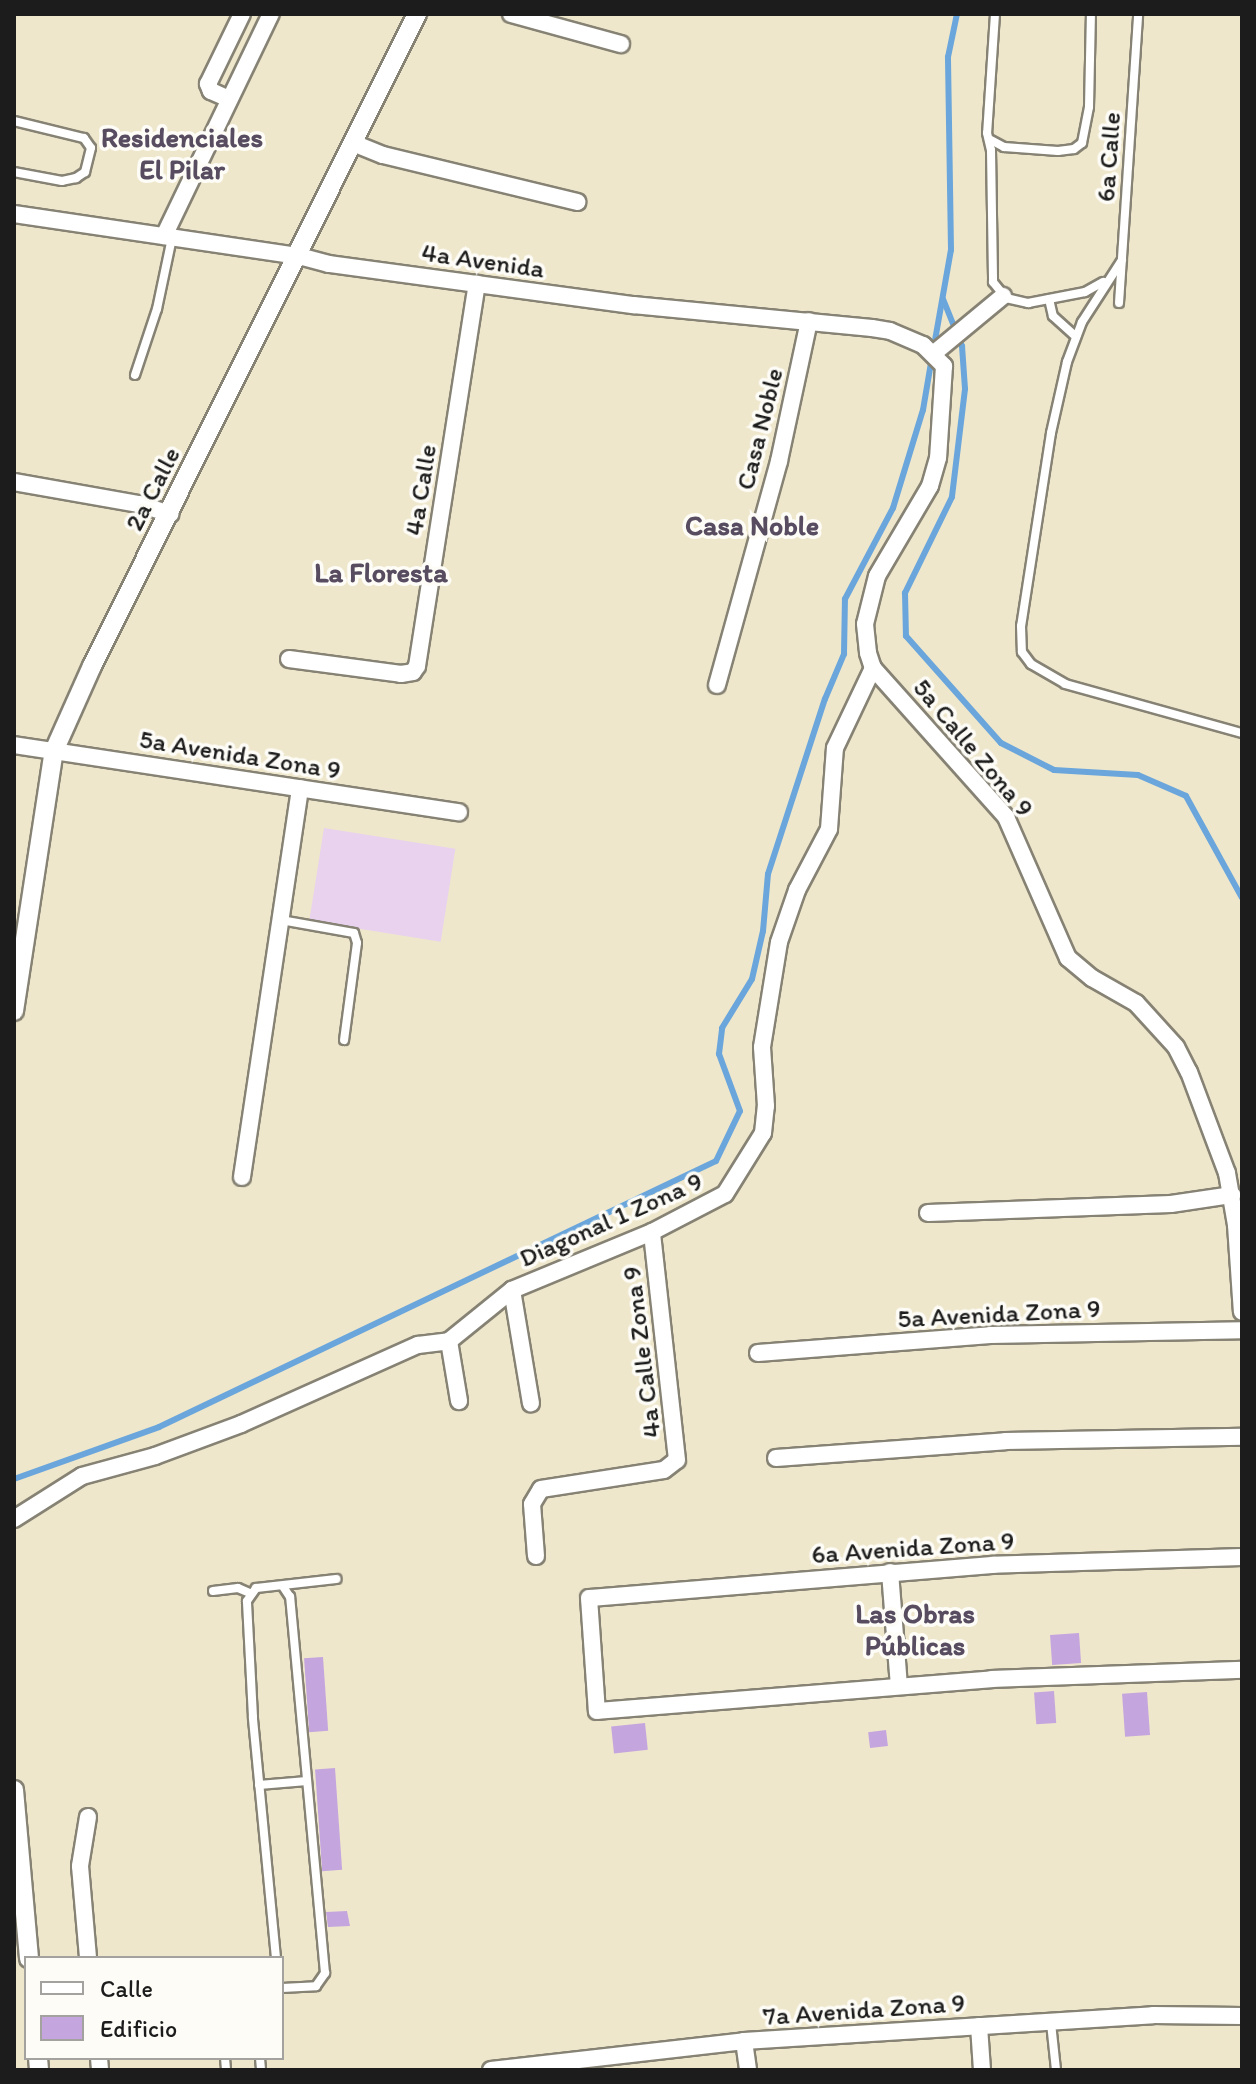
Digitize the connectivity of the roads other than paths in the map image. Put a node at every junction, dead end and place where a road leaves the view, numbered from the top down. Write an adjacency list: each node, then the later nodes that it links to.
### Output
1 (242, 14): 9 (street)
2 (271, 14): 9 (street)
3 (417, 14): 12 (street, 2a Calle)
4 (511, 14): 8 (street)
5 (995, 14): 11 (lane)
6 (1091, 14): 11 (lane)
7 (1138, 14): 18 (lane, 6a Calle)
8 (621, 44)
9 (229, 99): 16 (street)
10 (14, 121): 13 (lane)
11 (989, 139): 21 (lane)
12 (353, 143): 14 (street); 17 (street, 2a Calle)
13 (14, 172)
14 (577, 202)
15 (14, 214): 16 (street, 4a Avenida)
16 (168, 236): 17 (street, 4a Avenida); 27 (lane)
17 (299, 256): 20 (street, 4a Avenida); 29 (street, 2a Calle)
18 (1122, 260): 19 (lane); 23 (lane, 6a Calle)
19 (1111, 277): 22 (lane); 25 (lane)
20 (477, 284): 24 (street, 4a Avenida); 30 (street, 4a Calle)
21 (1003, 296): 22 (lane); 26 (street)
22 (1049, 299): 25 (lane)
23 (1119, 303)
24 (809, 321): 26 (street, 4a Avenida); 32 (street, Casa Noble)
25 (1076, 337): 33 (lane)
26 (932, 353): 31 (street)
27 (135, 375)
28 (14, 482): 29 (street)
29 (170, 514): 35 (street, 2a Calle)
30 (289, 659)
31 (873, 668): 42 (street, 5a Calle Zona 9); 44 (street, Diagonal 1 Zona 9)
32 (717, 685)
33 (1242, 733)
34 (14, 745): 35 (street, 5a Avenida Zona 9)
35 (54, 751): 36 (street, 5a Avenida Zona 9); 39 (street, 2a Calle)
36 (300, 788): 37 (street, 5a Avenida Zona 9); 38 (street)
37 (459, 812)
38 (279, 920): 40 (lane); 41 (street)
39 (15, 1000)
40 (344, 1040)
41 (242, 1177)
42 (1232, 1195): 43 (street); 46 (street, 5a Calle Zona 9)
43 (928, 1213)
44 (652, 1232): 45 (street, Diagonal 1 Zona 9); 55 (street, 4a Calle Zona 9)
45 (512, 1290): 48 (street, Diagonal 1 Zona 9); 51 (street)
46 (1242, 1312)
47 (1242, 1330): 49 (street, 5a Avenida Zona 9)
48 (449, 1341): 50 (street); 54 (street, Diagonal 1 Zona 9)
49 (758, 1353)
50 (459, 1401)
51 (531, 1403)
52 (1242, 1437): 53 (street)
53 (776, 1458)
54 (14, 1519)
55 (536, 1556)
56 (1242, 1557): 57 (street, 6a Avenida Zona 9)
57 (890, 1572): 63 (street); 63 (street, 6a Avenida Zona 9)
58 (336, 1579): 59 (lane)
59 (284, 1588): 61 (lane); 64 (lane)
60 (213, 1591): 61 (lane)
61 (250, 1593): 65 (lane)
62 (1242, 1670): 63 (street)
63 (899, 1686)
64 (307, 1781): 65 (lane); 71 (lane)
65 (259, 1785): 70 (lane)
66 (14, 1790): 68 (street)
67 (88, 1817): 69 (street)
68 (29, 1956)
69 (88, 1956)
70 (275, 1956)
71 (284, 1988)
72 (1242, 2016): 73 (street, 7a Avenida Zona 9)
73 (1051, 2023): 74 (street, 7a Avenida Zona 9); 81 (lane)
74 (979, 2026): 75 (street, 7a Avenida Zona 9); 80 (street)
75 (744, 2041): 76 (street, 7a Avenida Zona 9); 79 (street)
76 (628, 2063): 77 (street, 7a Avenida Zona 9)
77 (538, 2067): 78 (street, 7a Avenida Zona 9)
78 (493, 2070)
79 (748, 2070)
80 (982, 2070)
81 (1056, 2070)

